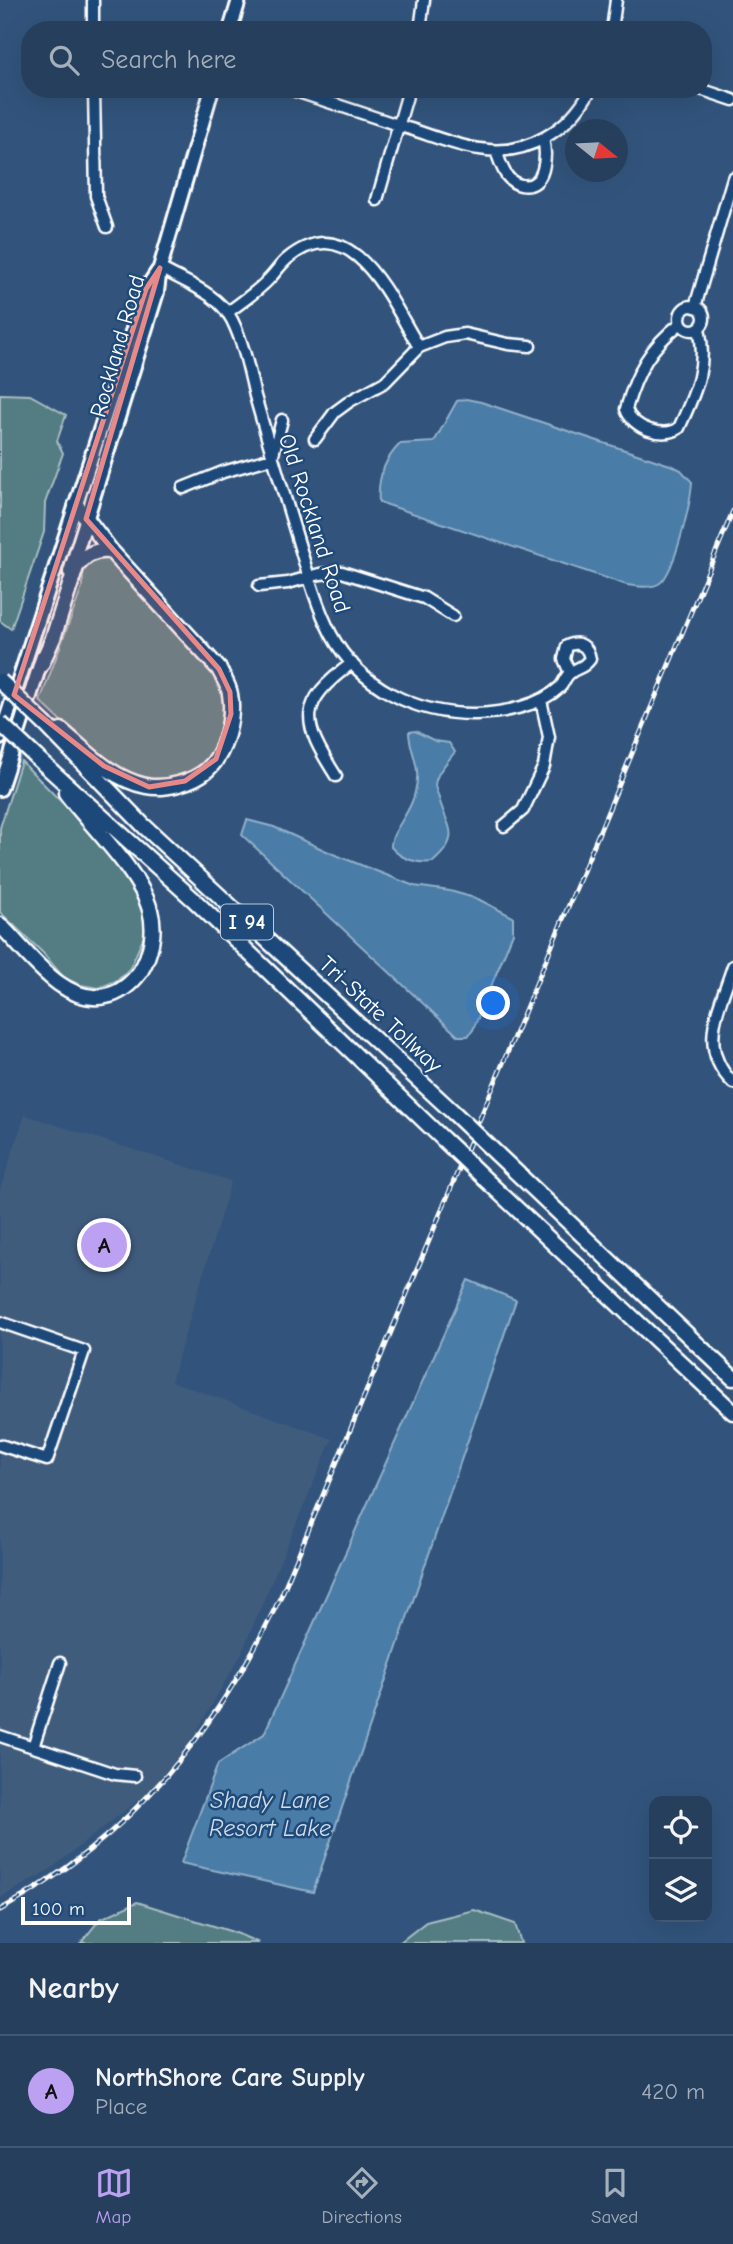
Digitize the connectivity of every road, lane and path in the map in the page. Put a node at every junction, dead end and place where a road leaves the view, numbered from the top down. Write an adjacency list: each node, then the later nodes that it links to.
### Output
1 (93, 0): 5 (street)
2 (239, 0): 6 (main road)
3 (424, 0): 7 (street)
4 (616, 0): 8 (street)
5 (93, 21)
6 (233, 21)
7 (421, 21)
8 (613, 21)
9 (712, 93): 15 (street)
10 (94, 98): 21 (street)
11 (209, 98): 22 (main road)
12 (316, 98): 16 (street)
13 (407, 98): 16 (street)
14 (585, 98): 17 (street)
15 (733, 100)
16 (400, 126): 18 (street); 20 (street)
17 (544, 139): 18 (street); 18 (street)
18 (496, 151)
19 (733, 178): 23 (street)
20 (377, 200)
21 (107, 227)
22 (160, 268): 24 (street, Old Rockland Road); 33 (main road, Rockland Road); 34 (main road, Rockland Road)
23 (695, 307): 25 (street); 26 (street)
24 (227, 313): 28 (street); 31 (street, Old Rockland Road)
25 (681, 323): 26 (street); 26 (street)
26 (699, 328)
27 (530, 346): 28 (street)
28 (419, 347): 30 (street)
29 (282, 420): 31 (street)
30 (315, 439)
31 (272, 458): 32 (street); 36 (street, Old Rockland Road)
32 (183, 488)
33 (76, 505): 34 (highway); 46 (main road, Rockland Road)
34 (86, 519): 35 (highway); 40 (main road, Rockland Road)
35 (111, 551): 40 (highway); 45 (highway)
36 (310, 579): 37 (street); 38 (street); 39 (street, Old Rockland Road)
37 (259, 586)
38 (453, 616)
39 (352, 663): 43 (street, Old Rockland Road); 48 (street)
40 (41, 665): 49 (main road, Rockland Road)
41 (570, 673): 43 (street, Old Rockland Road)
42 (0, 681): 45 (highway, Tri-State Tollway / I 94, bridge)
43 (541, 700): 50 (street)
44 (0, 723): 47 (highway, Tri-State Tollway / I 94, bridge)
45 (46, 725): 55 (highway, Tri-State Tollway / I 94, bridge)
46 (0, 738)
47 (41, 762): 51 (highway); 56 (highway, Tri-State Tollway / I 94, bridge)
48 (336, 776)
49 (0, 789)
50 (504, 826)
51 (0, 925)
52 (733, 966): 53 (street)
53 (733, 1083)
54 (0, 1322): 57 (street)
55 (733, 1378)
56 (733, 1412)
57 (0, 1445)
58 (60, 1663): 60 (street)
59 (0, 1736): 60 (street)
60 (33, 1746): 61 (street)
61 (135, 1776)

